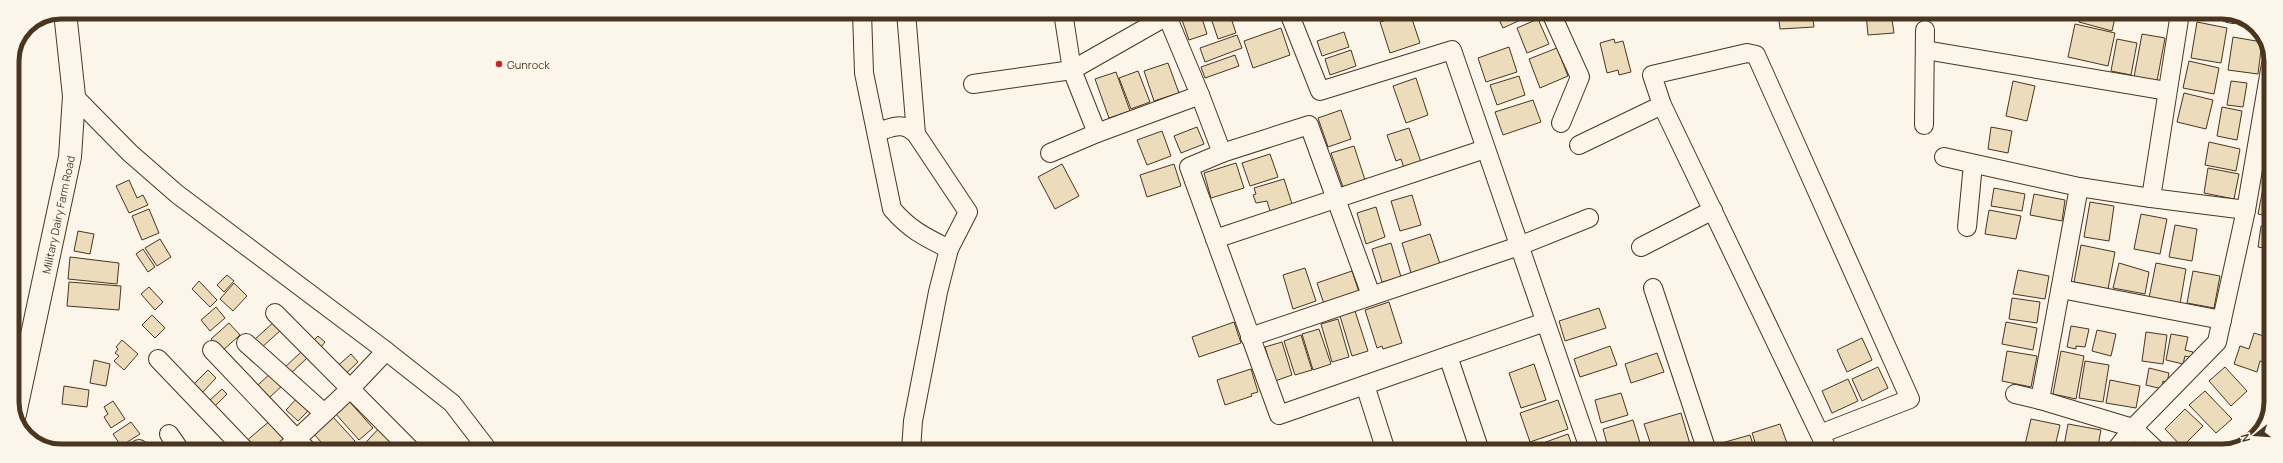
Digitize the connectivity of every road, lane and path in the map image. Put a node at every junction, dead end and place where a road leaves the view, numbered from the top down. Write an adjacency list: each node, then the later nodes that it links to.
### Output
1 (66, 19): 16 (main road, Military Dairy Farm Road)
2 (862, 19): 21 (street)
3 (907, 19): 23 (street)
4 (1064, 19): 12 (street)
5 (1160, 19): 12 (street)
6 (1171, 19): 15 (street)
7 (1292, 19): 25 (street)
8 (1554, 19): 19 (street)
9 (2179, 19): 14 (street)
10 (1925, 30): 11 (street)
11 (1924, 50): 14 (street); 20 (street)
12 (1072, 70): 13 (street); 22 (street)
13 (973, 84)
14 (2167, 91): 32 (street)
15 (1200, 95): 22 (street); 27 (street)
16 (74, 96): 50 (street); 56 (main road, Military Dairy Farm Road)
17 (1662, 105): 24 (street); 33 (street); 61 (street)
18 (2264, 105): 34 (street)
19 (1561, 123)
20 (1924, 125)
21 (877, 132): 23 (street); 40 (street)
22 (1098, 133): 26 (street)
23 (916, 134): 40 (street)
24 (1579, 145)
25 (1485, 149): 31 (street); 38 (street)
26 (1050, 153)
27 (1222, 153): 31 (street); 37 (street)
28 (1944, 158): 29 (street)
29 (1973, 164): 30 (street); 36 (street)
30 (2079, 187): 32 (street); 42 (street)
31 (1335, 198): 37 (street); 43 (street)
32 (2151, 198): 34 (street)
33 (1713, 210): 39 (street); 61 (street)
34 (2246, 210): 45 (street)
35 (1589, 218): 38 (street)
36 (1967, 227)
37 (1215, 239): 47 (street)
38 (1519, 246): 43 (street); 46 (street)
39 (1641, 247)
40 (949, 249): 68 (street)
41 (1653, 288): 72 (street)
42 (2061, 289): 45 (street); 57 (street)
43 (1372, 295): 47 (street)
44 (275, 313): 54 (street)
45 (2222, 320): 59 (street)
46 (1545, 322): 51 (street); 71 (street)
47 (1250, 337): 53 (street)
48 (246, 343): 58 (street)
49 (212, 350): 64 (street)
50 (386, 350): 54 (street); 67 (street)
51 (1448, 356): 53 (street); 70 (street)
52 (158, 358): 63 (street)
53 (1365, 385): 69 (street)
54 (349, 390): 58 (street); 66 (street)
55 (2016, 394): 57 (street)
56 (19, 400)
57 (2040, 400): 59 (street)
58 (324, 413): 65 (street)
59 (2133, 428): 74 (street); 75 (street)
60 (169, 434): 62 (street)
61 (1820, 434): 73 (street)
62 (176, 444)
63 (238, 444)
64 (294, 444)
65 (298, 444)
66 (405, 444)
67 (483, 444)
68 (912, 444)
69 (1384, 444)
70 (1478, 444)
71 (1588, 444)
72 (1705, 444)
73 (1825, 444)
74 (2120, 444)
75 (2150, 444)

